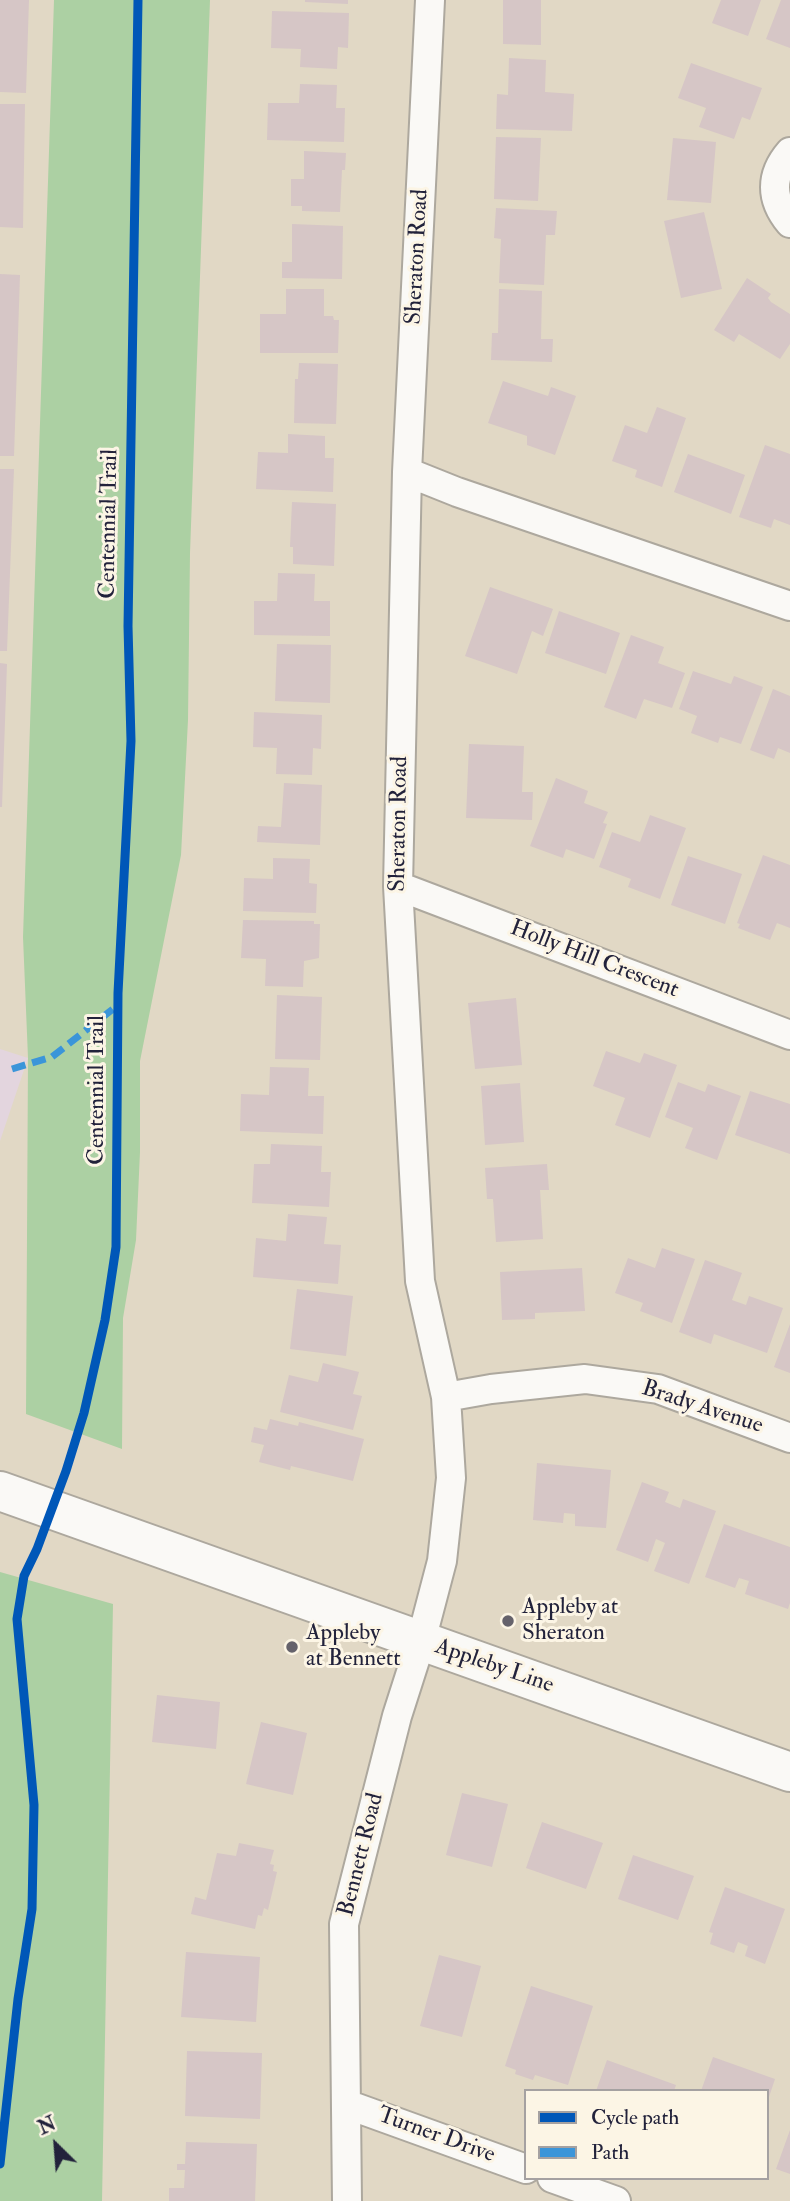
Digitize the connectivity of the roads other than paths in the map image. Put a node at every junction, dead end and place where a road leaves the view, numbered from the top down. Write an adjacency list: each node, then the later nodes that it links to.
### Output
1 (430, 0): 4 (street, Sheraton Road)
2 (790, 152): 3 (street)
3 (790, 223)
4 (407, 472): 5 (street); 6 (street, Sheraton Road)
5 (790, 607)
6 (398, 886): 7 (street, Holly Hill Crescent); 8 (street, Sheraton Road)
7 (790, 1035)
8 (446, 1397): 9 (street, Brady Avenue); 11 (street, Sheraton Road)
9 (790, 1438)
10 (0, 1491): 11 (main road, Appleby Line)
11 (421, 1641): 12 (main road, Appleby Line); 13 (street, Bennett Road)
12 (790, 1772)
13 (346, 2104): 14 (street, Turner Drive); 16 (street, Bennett Road)
14 (524, 2168)
15 (557, 2180): 17 (street)
16 (347, 2201)
17 (615, 2201)

